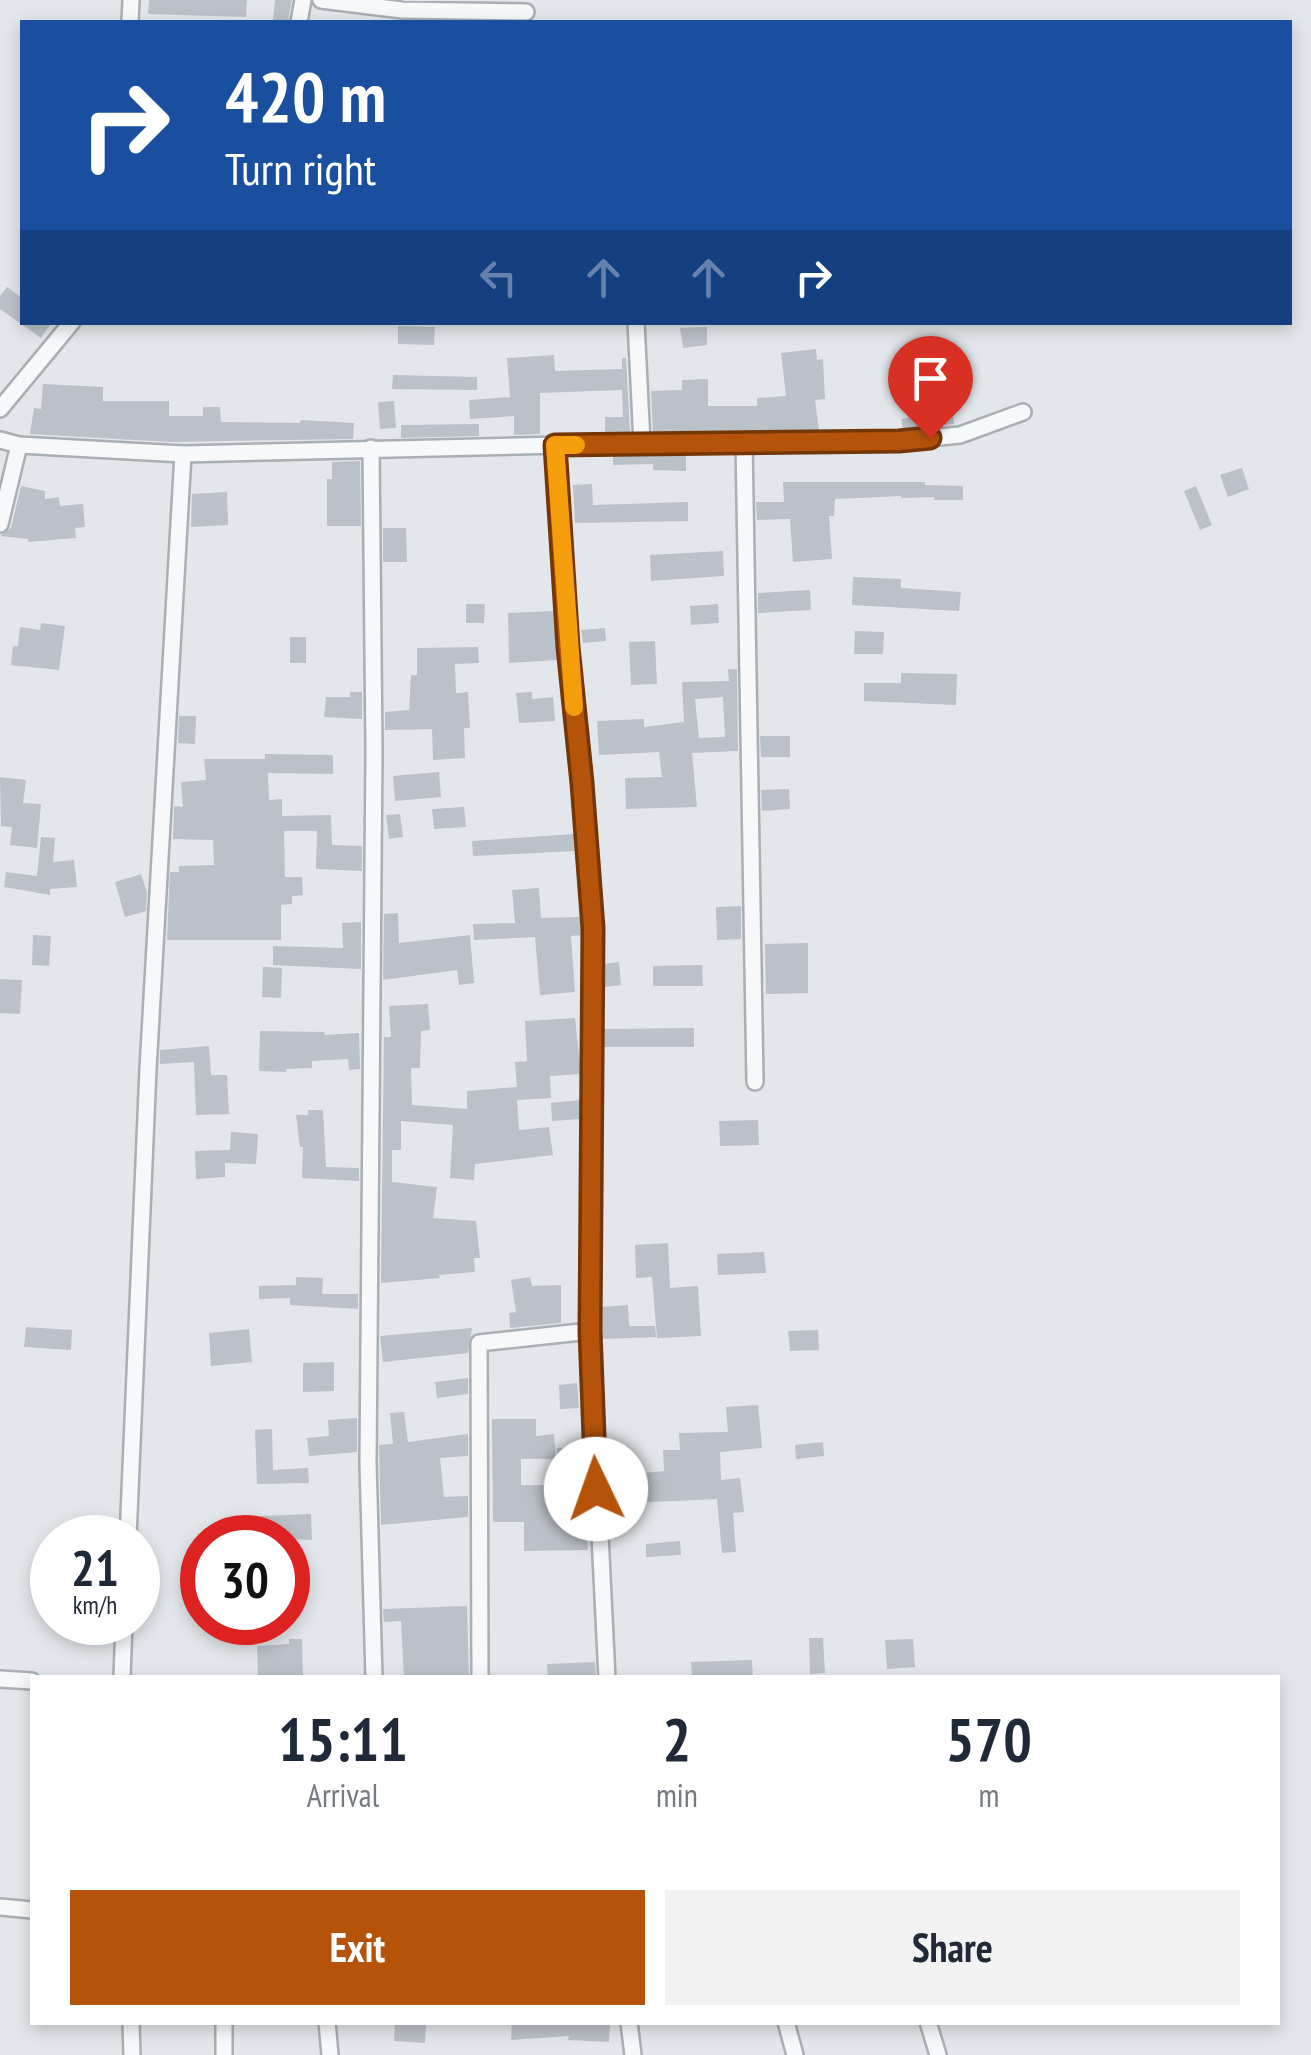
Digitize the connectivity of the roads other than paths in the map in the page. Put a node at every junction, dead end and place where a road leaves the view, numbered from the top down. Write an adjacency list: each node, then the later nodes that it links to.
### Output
1 (321, 0): 2 (street)
2 (403, 5): 4 (street)
3 (526, 12): 4 (street)
4 (489, 16)
5 (70, 325): 7 (street)
6 (636, 325): 11 (street)
7 (0, 409)
8 (1023, 412): 10 (street)
9 (0, 440): 12 (street)
10 (744, 442): 11 (street); 17 (street)
11 (642, 443): 13 (street)
12 (19, 445): 15 (street); 16 (street)
13 (555, 445): 14 (street); 18 (street)
14 (370, 448): 15 (street); 22 (street)
15 (183, 454): 19 (street)
16 (0, 524)
17 (755, 1082)
18 (590, 1331): 23 (street); 24 (street)
19 (129, 1515)
20 (123, 1645): 21 (street)
21 (122, 1675)
22 (374, 1675)
23 (480, 1675)
24 (607, 1675)
25 (0, 1679): 26 (street)
26 (30, 1681)
27 (0, 1907): 28 (street)
28 (30, 1910)
29 (131, 2025): 35 (street)
30 (224, 2025): 36 (street)
31 (327, 2025): 37 (street)
32 (630, 2025): 38 (street)
33 (787, 2025): 39 (street)
34 (929, 2025): 40 (street)
35 (132, 2055)
36 (224, 2055)
37 (330, 2055)
38 (633, 2055)
39 (795, 2055)
40 (938, 2055)

